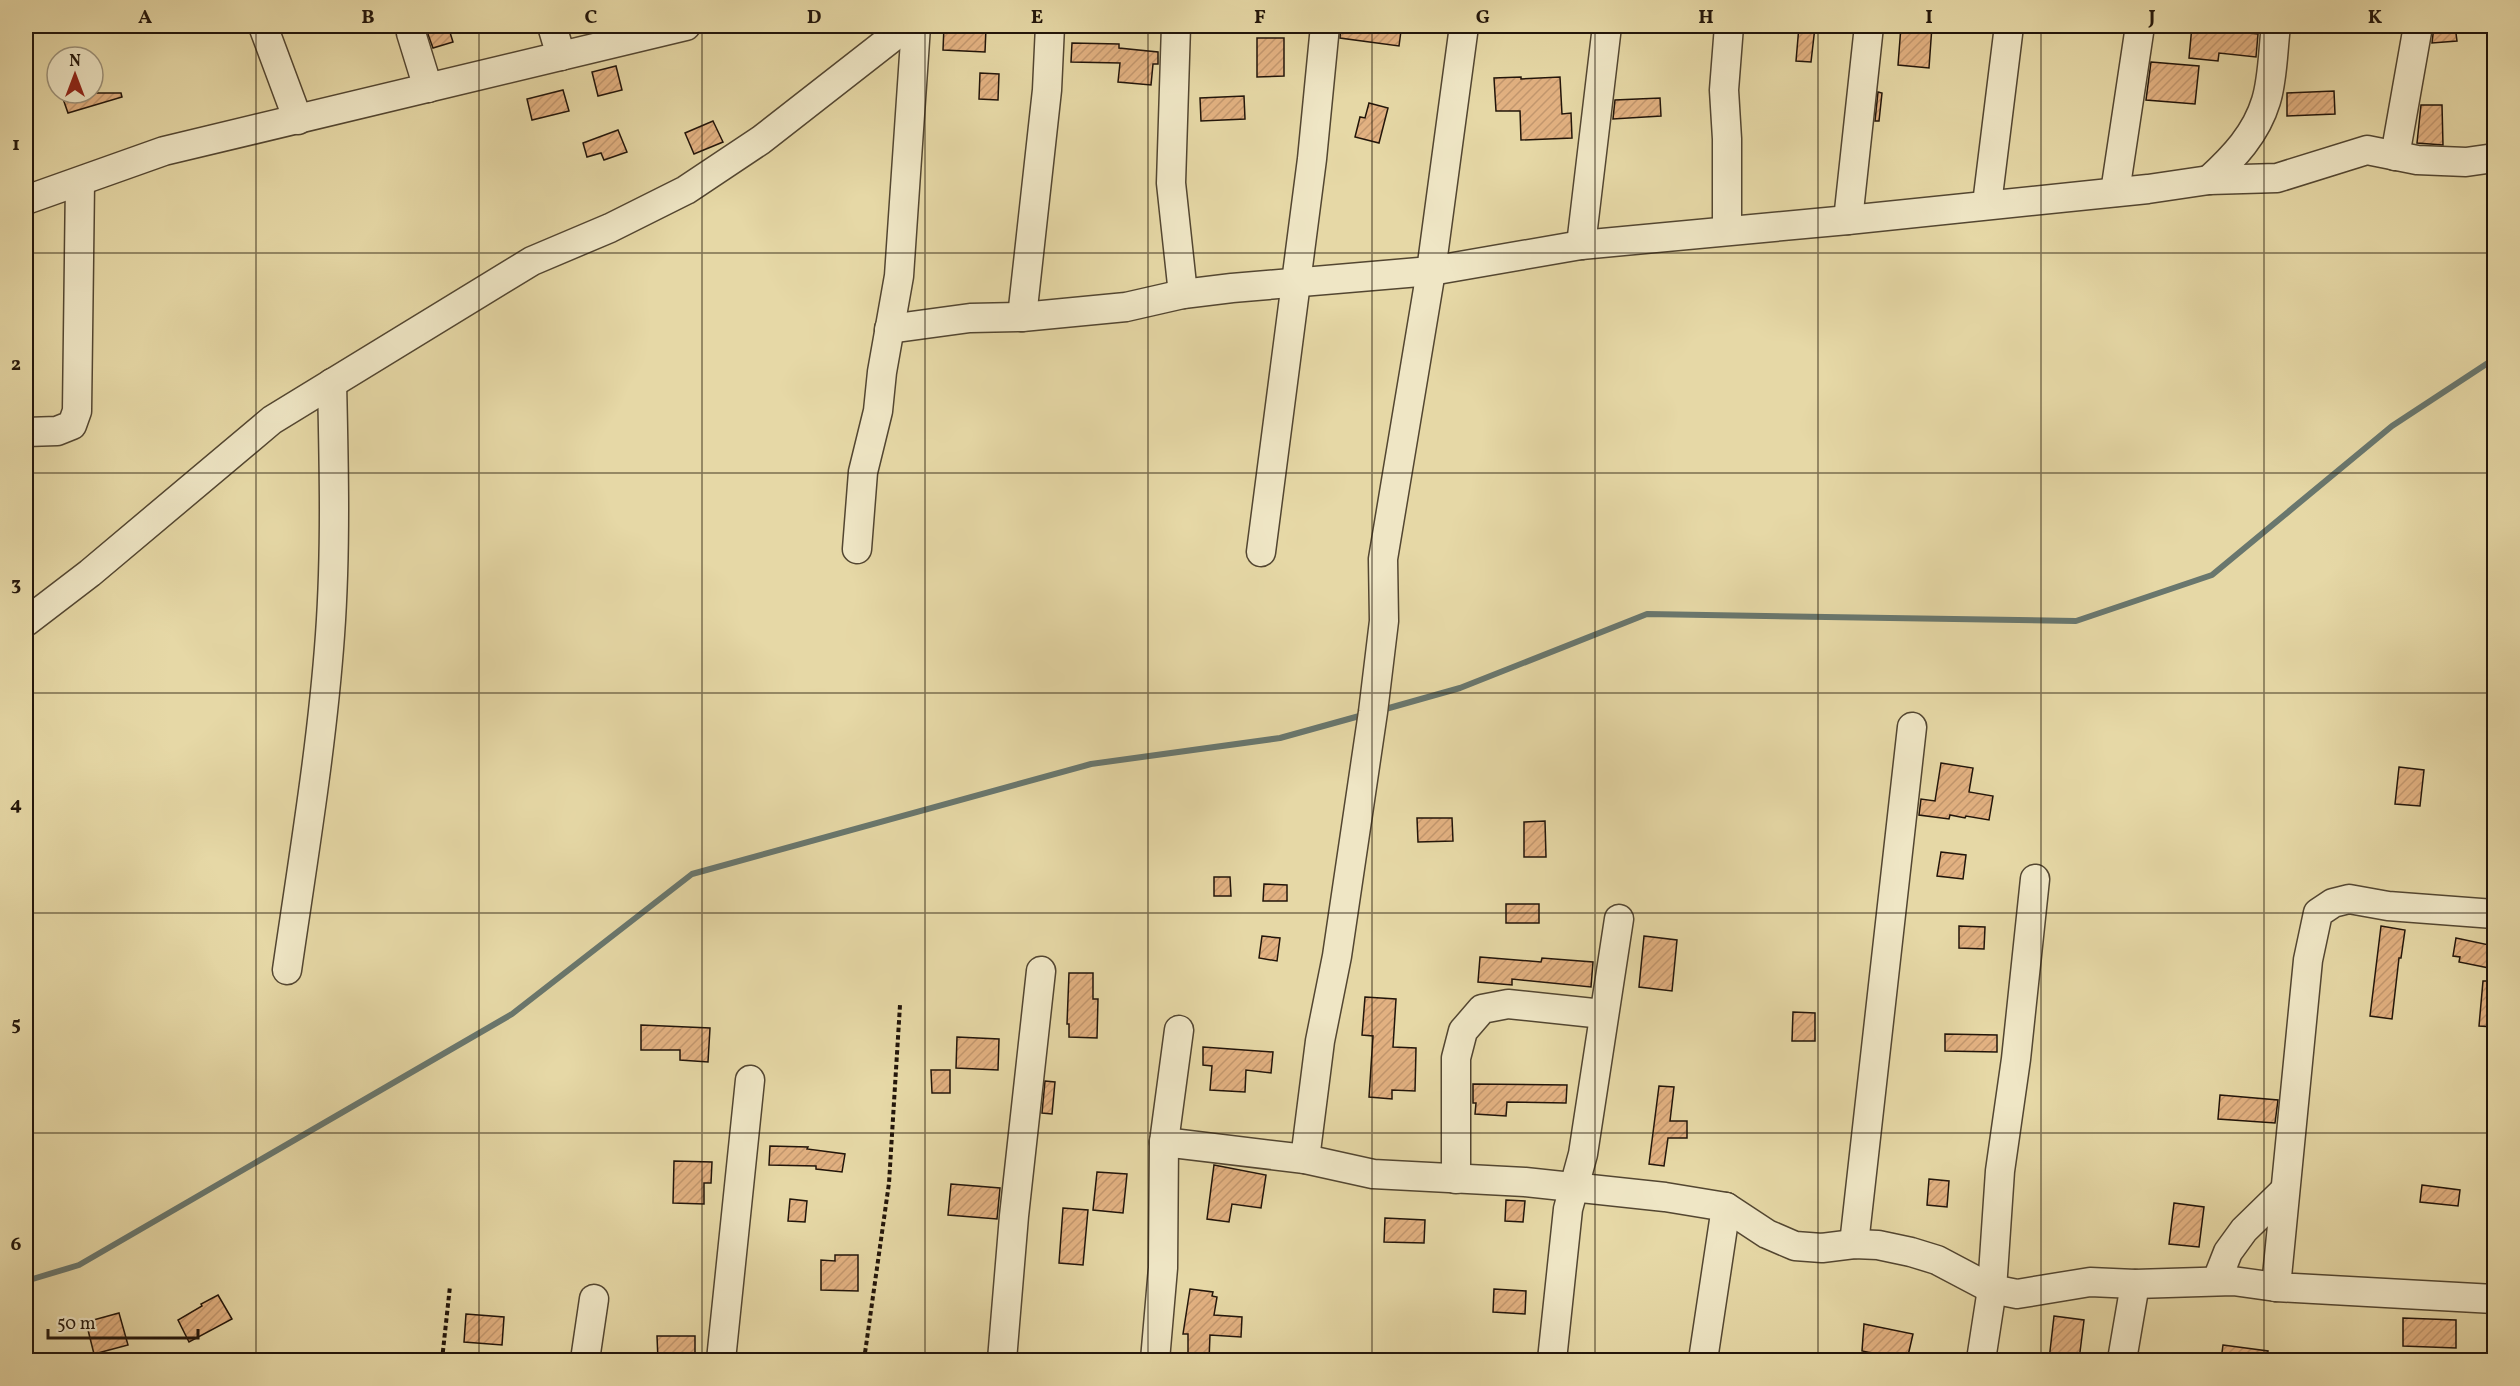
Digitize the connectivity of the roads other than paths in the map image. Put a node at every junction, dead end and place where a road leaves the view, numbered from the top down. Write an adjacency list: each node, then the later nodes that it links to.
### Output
1 (263, 26): 20 (street)
2 (552, 26): 18 (street)
3 (686, 26): 18 (street)
4 (907, 26): 38 (street)
5 (916, 26): 37 (street)
6 (1050, 26): 36 (street)
7 (1176, 26): 35 (street)
8 (1325, 26): 34 (street)
9 (1464, 26): 33 (street)
10 (1607, 26): 32 (street)
11 (1730, 26): 31 (street)
12 (1869, 26): 30 (street)
13 (2009, 26): 29 (street)
14 (2140, 26): 21 (street)
15 (2276, 26): 24 (street)
16 (2418, 26): 22 (street)
17 (411, 33): 19 (street)
18 (561, 56): 19 (street)
19 (428, 88): 20 (street)
20 (298, 120): 25 (street)
21 (2122, 154): 26 (street); 27 (street)
22 (2395, 156): 23 (street); 24 (street)
23 (2494, 158)
24 (2209, 180): 26 (street)
25 (80, 182): 28 (street); 39 (street)
26 (2148, 189): 27 (street)
27 (2115, 192): 29 (street)
28 (26, 200)
29 (1987, 204): 30 (street)
30 (1848, 220): 31 (street)
31 (1727, 230): 32 (street)
32 (1581, 245): 33 (street)
33 (1431, 271): 34 (street); 53 (street)
34 (1295, 283): 35 (street); 41 (street)
35 (1183, 294): 36 (street)
36 (1022, 317): 37 (street)
37 (889, 329): 40 (street)
38 (332, 383): 42 (street); 47 (street)
39 (26, 432)
40 (857, 549)
41 (1261, 552)
42 (26, 622)
43 (1912, 726): 58 (street)
44 (2036, 879): 62 (street)
45 (2494, 914): 56 (street)
46 (1619, 919): 49 (street)
47 (287, 970)
48 (1041, 971): 67 (street)
49 (1603, 1014): 54 (street); 55 (street)
50 (1179, 1030): 52 (street)
51 (750, 1080): 66 (street)
52 (1164, 1142): 53 (street); 68 (street)
53 (1305, 1159): 54 (street)
54 (1456, 1179): 55 (street)
55 (1573, 1188): 57 (street); 69 (street)
56 (2284, 1191): 59 (street); 61 (street)
57 (1726, 1207): 58 (street); 70 (street)
58 (1854, 1244): 62 (street)
59 (2217, 1280): 60 (street); 61 (street)
60 (2135, 1284): 62 (street); 72 (street)
61 (2276, 1287): 64 (street)
62 (1992, 1289): 71 (street)
63 (594, 1299): 65 (street)
64 (2494, 1299)
65 (585, 1360)
66 (721, 1360)
67 (1002, 1360)
68 (1155, 1360)
69 (1552, 1360)
70 (1703, 1360)
71 (1981, 1360)
72 (2122, 1360)

